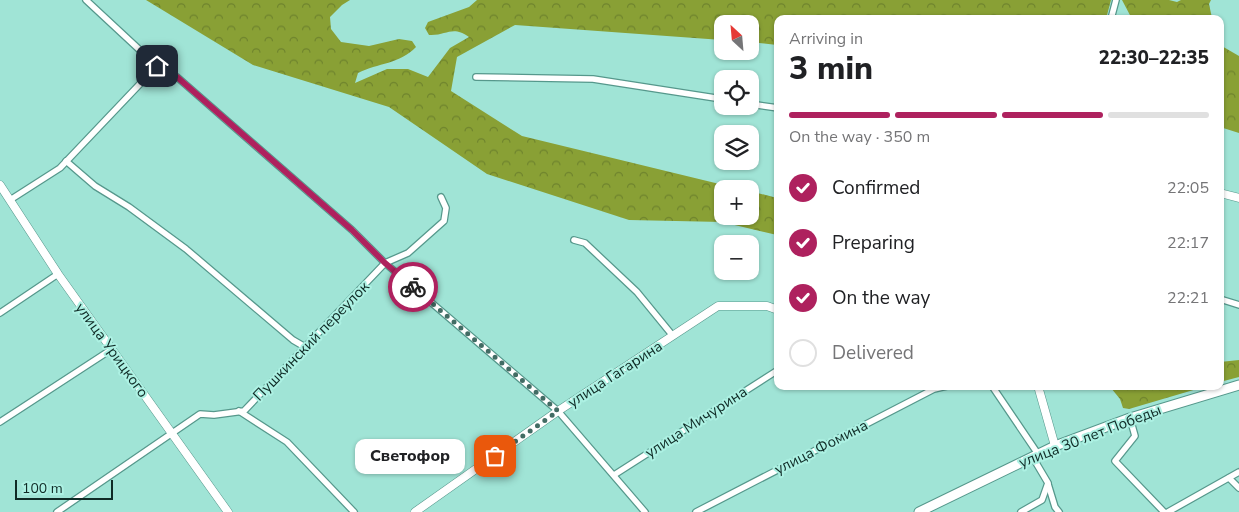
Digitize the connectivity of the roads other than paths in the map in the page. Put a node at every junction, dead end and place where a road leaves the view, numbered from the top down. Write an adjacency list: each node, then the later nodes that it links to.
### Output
1 (86, 0): 4 (street)
2 (1116, 0): 3 (street)
3 (1112, 15)
4 (157, 66): 9 (street); 16 (street)
5 (476, 77): 6 (street)
6 (714, 98)
7 (759, 105): 8 (street)
8 (774, 107)
9 (66, 161): 14 (street); 23 (street)
10 (0, 185): 14 (street, улица Урицкого)
11 (1224, 196): 13 (street)
12 (441, 197): 16 (street, Пушкинский переулок)
13 (1239, 198)
14 (10, 200): 17 (street, улица Урицкого)
15 (574, 240): 22 (street)
16 (385, 263): 23 (street, Пушкинский переулок); 33 (street)
17 (58, 274): 21 (street); 24 (street, улица Урицкого)
18 (1224, 300): 19 (street)
19 (1239, 305)
20 (774, 309): 22 (street, улица Гагарина)
21 (0, 313)
22 (673, 336): 33 (street, улица Гагарина)
23 (305, 347): 32 (street, Пушкинский переулок)
24 (112, 349): 35 (street); 36 (street, улица Урицкого)
25 (774, 373): 40 (street, улица Мичурина)
26 (1239, 385): 31 (main road, улица 30 лет Победы)
27 (932, 390): 49 (street, улица Фомина)
28 (994, 390): 38 (street)
29 (1039, 390): 37 (street)
30 (1222, 390): 34 (main road, улица 30 лет Победы)
31 (1224, 390)
32 (239, 411): 36 (street, Пушкинский переулок); 46 (street)
33 (558, 411): 40 (street); 47 (street, улица Гагарина)
34 (1130, 418): 37 (main road, улица 30 лет Победы); 53 (street)
35 (0, 422)
36 (172, 434): 44 (street, Пушкинский переулок); 45 (street, улица Урицкого)
37 (1055, 446): 38 (main road, улица 30 лет Победы)
38 (1035, 455): 42 (street); 50 (main road, улица 30 лет Победы)
39 (1239, 472): 41 (street)
40 (614, 474): 48 (street)
41 (1229, 478): 43 (street); 53 (street)
42 (1048, 483): 51 (street); 52 (street)
43 (1239, 488)
44 (57, 512)
45 (228, 512)
46 (354, 512)
47 (415, 512)
48 (645, 512)
49 (696, 512)
50 (920, 512)
51 (1022, 512)
52 (1059, 512)
53 (1166, 512)

